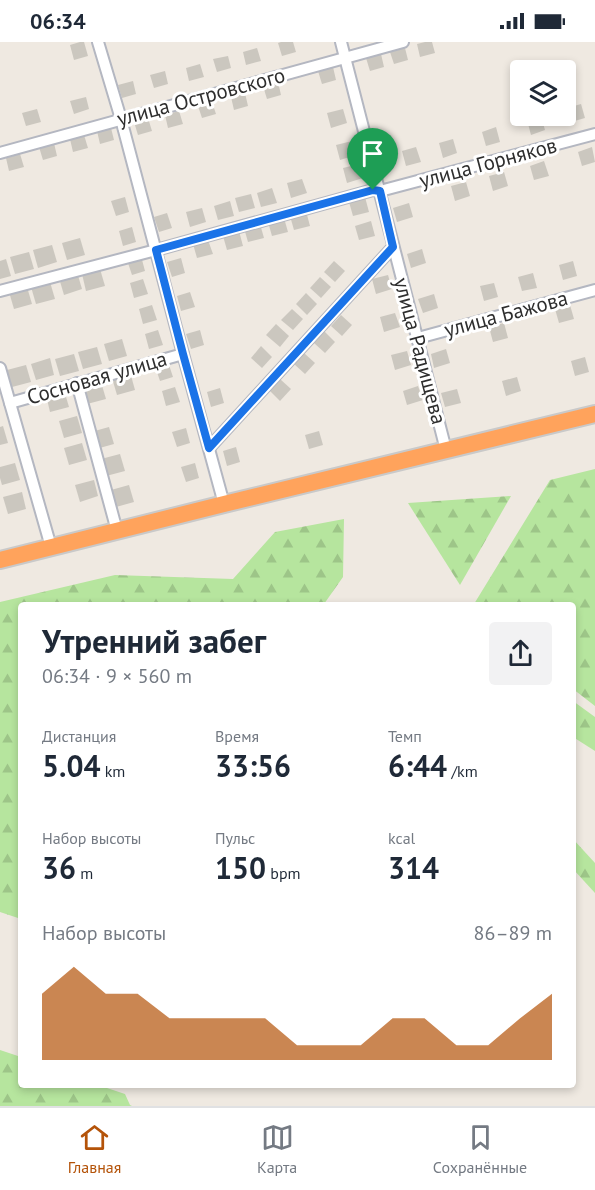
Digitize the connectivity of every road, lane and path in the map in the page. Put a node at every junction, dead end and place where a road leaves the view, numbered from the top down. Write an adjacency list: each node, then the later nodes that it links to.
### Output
1 (98, 42): 5 (street)
2 (341, 42): 4 (street, улица Радищева)
3 (403, 42): 4 (street, улица Островского)
4 (345, 58): 5 (street, улица Островского); 8 (street, улица Радищева)
5 (121, 119): 7 (street, улица Островского); 10 (street)
6 (595, 134): 8 (street, улица Горняков)
7 (0, 153)
8 (380, 191): 9 (street, улица Радищева); 10 (street, улица Горняков)
9 (393, 247): 13 (street, улица Радищева); 19 (street)
10 (156, 250): 12 (street, улица Горняков); 14 (street)
11 (595, 290): 13 (street, улица Бажова)
12 (0, 291)
13 (418, 338): 20 (street, улица Радищева)
14 (183, 354): 16 (street, Сосновая улица); 19 (street)
15 (0, 368): 17 (street, Сосновая улица)
16 (77, 383): 17 (street, Сосновая улица); 22 (street)
17 (10, 403): 23 (street, Сосновая улица)
18 (595, 414): 20 (highway)
19 (209, 448): 21 (street)
20 (446, 450): 21 (highway)
21 (224, 504): 22 (highway)
22 (117, 531): 23 (highway)
23 (51, 547): 24 (highway)
24 (0, 560)

